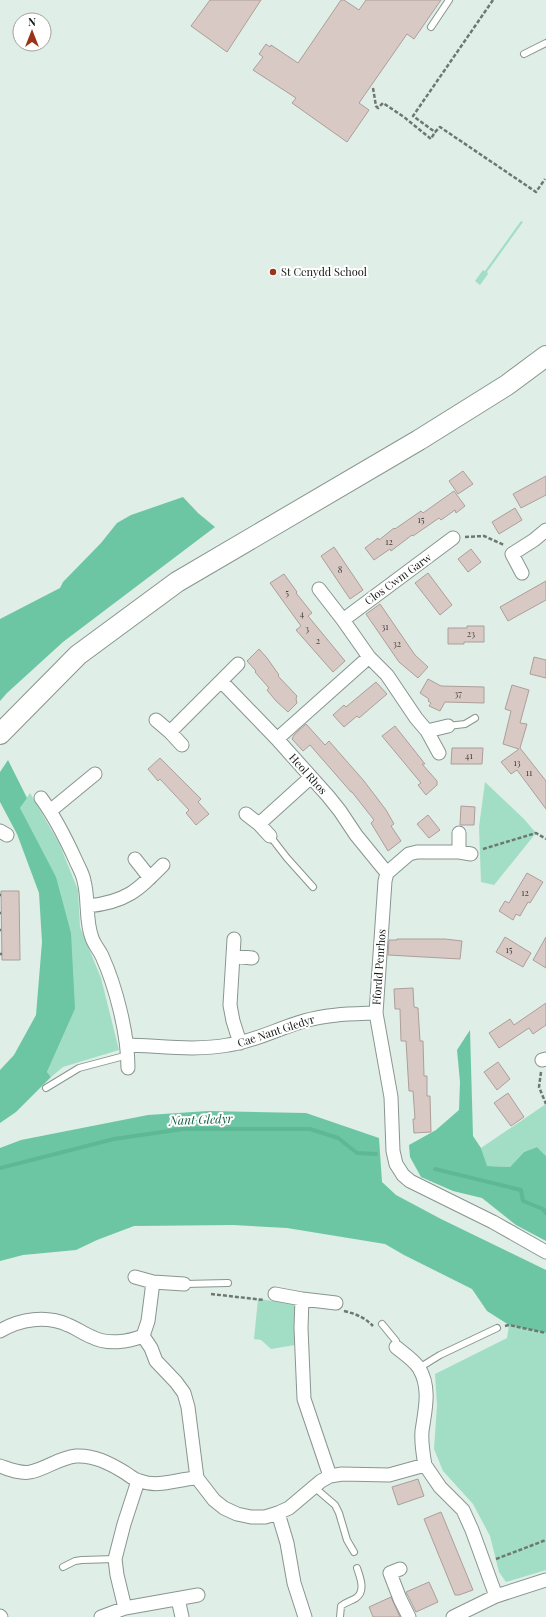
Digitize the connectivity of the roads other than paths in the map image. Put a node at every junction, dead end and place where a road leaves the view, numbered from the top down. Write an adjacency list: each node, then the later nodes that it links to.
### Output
1 (449, 0): 2 (lane)
2 (431, 27)
3 (546, 43): 4 (lane)
4 (524, 54)
5 (546, 356): 19 (main road)
6 (546, 530): 8 (street)
7 (453, 538): 10 (street, Clos Cwm Garw)
8 (522, 573)
9 (319, 589): 10 (street)
10 (343, 620): 11 (street)
11 (369, 657): 17 (street); 20 (street)
12 (238, 664): 13 (street)
13 (222, 682): 18 (street); 20 (street, Heol Rhos)
14 (475, 718): 16 (lane)
15 (156, 720): 18 (street)
16 (448, 726): 17 (street)
17 (428, 731): 22 (street)
18 (170, 732): 21 (street)
19 (0, 734)
20 (277, 740): 24 (street, Heol Rhos)
21 (182, 745)
22 (438, 753)
23 (95, 774): 26 (street)
24 (311, 777): 28 (street); 33 (street, Heol Rhos)
25 (41, 798): 26 (street)
26 (50, 811): 36 (street)
27 (246, 814): 28 (street)
28 (259, 824): 30 (street)
29 (459, 833): 33 (street)
30 (270, 836): 35 (lane)
31 (135, 859): 34 (street)
32 (163, 865): 34 (street)
33 (387, 873): 40 (street, Ffordd Penrhos)
34 (150, 878): 36 (street)
35 (313, 887)
36 (88, 906): 42 (street)
37 (234, 939): 38 (street)
38 (233, 956): 39 (street); 41 (street)
39 (252, 958)
40 (376, 1013): 41 (street, Cae Nant Gledyr); 44 (street, Ffordd Penrhos)
41 (240, 1043): 42 (street, Cae Nant Gledyr)
42 (128, 1056): 43 (lane)
43 (46, 1088)
44 (546, 1252)
45 (135, 1277): 46 (street)
46 (153, 1282): 48 (street); 55 (street)
47 (228, 1283): 48 (lane)
48 (184, 1284)
49 (275, 1294): 50 (street)
50 (302, 1299): 51 (street); 60 (street)
51 (336, 1303)
52 (382, 1324): 56 (lane)
53 (497, 1328): 57 (lane)
54 (0, 1331): 55 (street)
55 (143, 1336): 61 (street)
56 (396, 1347): 57 (street)
57 (418, 1368): 58 (street)
58 (425, 1465): 60 (street); 72 (street)
59 (0, 1466): 62 (street)
60 (330, 1476): 63 (street)
61 (197, 1478): 62 (street); 64 (street)
62 (138, 1481): 66 (street)
63 (314, 1488): 64 (street); 65 (lane)
64 (278, 1513): 77 (street)
65 (354, 1552)
66 (116, 1559): 67 (lane); 74 (street)
67 (63, 1567)
68 (357, 1568): 78 (lane)
69 (400, 1569): 79 (street)
70 (546, 1580): 72 (street)
71 (198, 1595): 73 (street)
72 (496, 1596): 80 (street)
73 (178, 1599): 74 (street); 76 (street)
74 (125, 1608): 75 (street)
75 (101, 1617)
76 (182, 1617)
77 (305, 1617)
78 (340, 1617)
79 (409, 1617)
80 (453, 1617)

